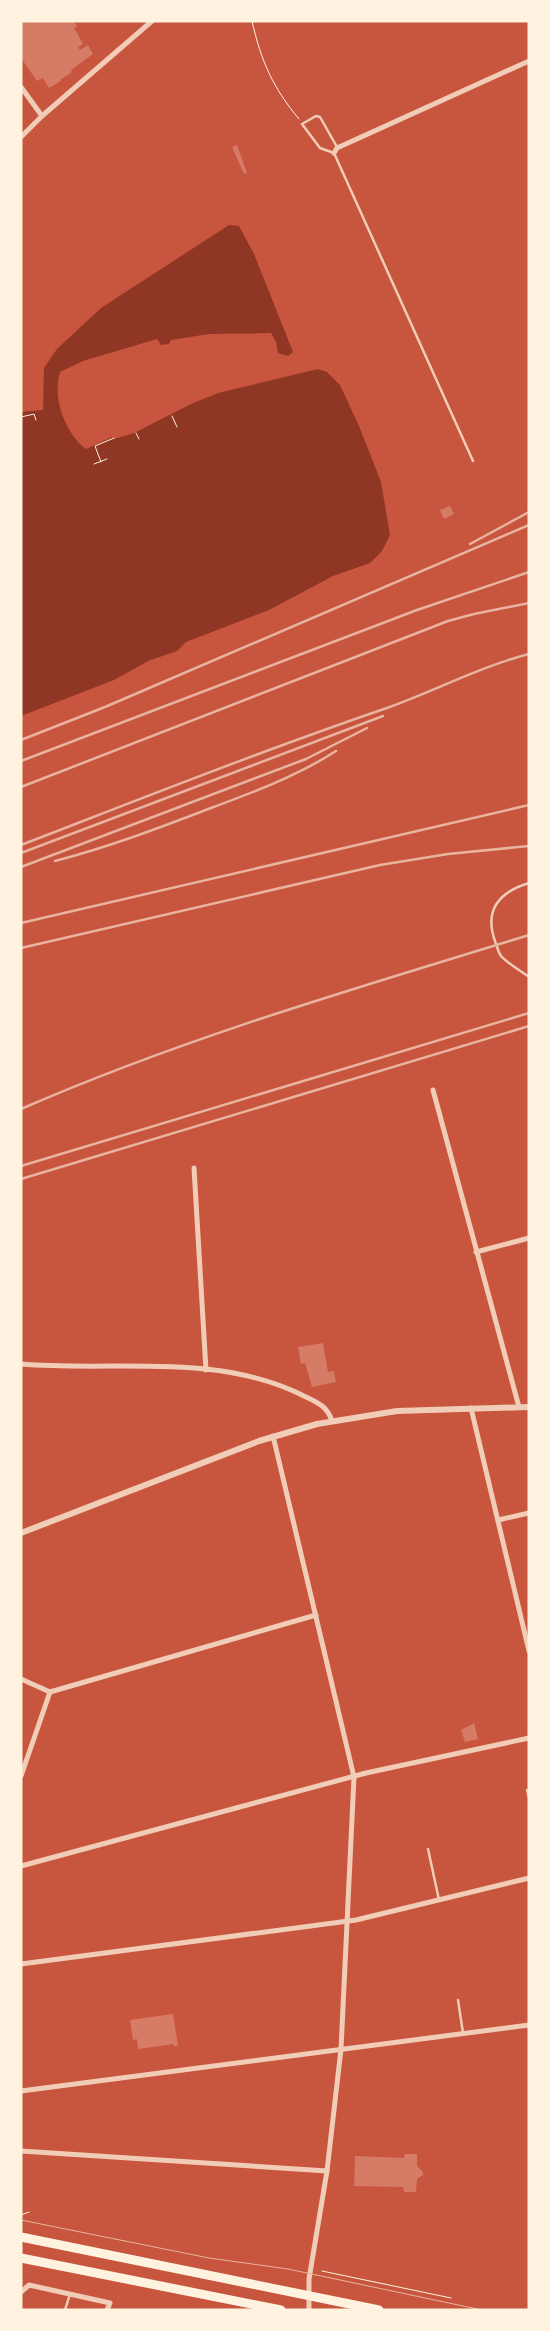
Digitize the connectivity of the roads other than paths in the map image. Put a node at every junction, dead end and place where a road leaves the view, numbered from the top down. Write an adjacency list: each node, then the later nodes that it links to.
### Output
1 (152, 21): 4 (street)
2 (529, 61): 6 (street)
3 (21, 87): 4 (street)
4 (42, 116): 5 (street)
5 (21, 137)
6 (335, 150): 6 (lane); 7 (lane)
7 (473, 461)
8 (529, 882): 9 (lane)
9 (529, 977)
10 (433, 1090): 13 (street)
11 (194, 1168): 15 (street)
12 (529, 1238): 13 (street)
13 (476, 1252): 16 (street)
14 (21, 1364): 15 (street)
15 (206, 1370): 19 (street)
16 (518, 1407): 17 (street); 18 (street)
17 (529, 1407)
18 (471, 1408): 19 (street); 22 (street)
19 (332, 1421): 20 (street)
20 (273, 1436): 23 (street); 24 (street)
21 (529, 1513): 22 (street)
22 (498, 1520): 26 (street)
23 (21, 1533)
24 (316, 1615): 29 (street); 32 (street)
25 (529, 1622): 26 (street)
26 (522, 1624): 27 (street)
27 (529, 1651)
28 (21, 1679): 29 (street)
29 (50, 1692): 31 (street)
30 (529, 1738): 32 (street)
31 (21, 1776)
32 (354, 1777): 36 (street); 39 (street)
33 (527, 1790): 34 (lane)
34 (529, 1798)
35 (428, 1849): 38 (lane)
36 (21, 1866)
37 (529, 1878): 38 (street)
38 (439, 1900): 39 (street)
39 (347, 1921): 40 (street); 44 (street)
40 (21, 1964)
41 (458, 2000): 43 (lane)
42 (529, 2025): 43 (street)
43 (463, 2033): 44 (street)
44 (341, 2049): 45 (street); 47 (street)
45 (21, 2091)
46 (21, 2151): 47 (street)
47 (327, 2171): 52 (street)
48 (21, 2237): 52 (main road)
49 (21, 2258): 55 (main road)
50 (21, 2292): 51 (street)
51 (70, 2293): 53 (lane); 54 (street)
52 (309, 2294): 56 (street); 57 (main road)
53 (65, 2310)
54 (107, 2310)
55 (281, 2310)
56 (309, 2310)
57 (379, 2310)

